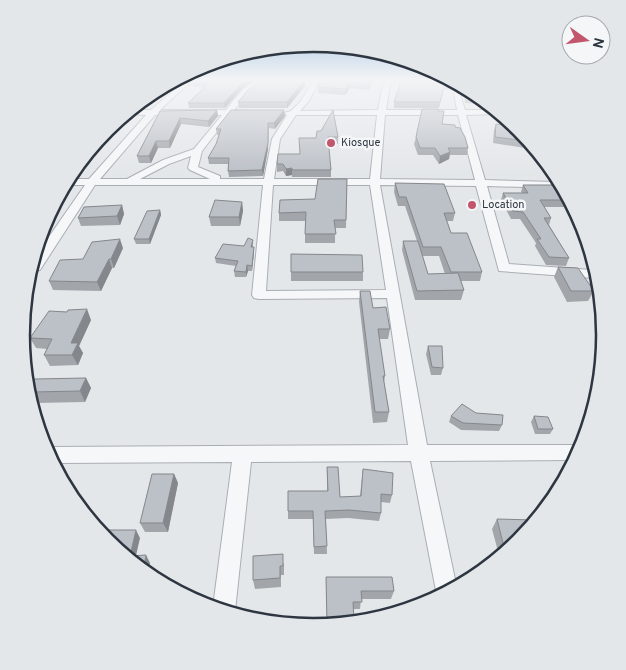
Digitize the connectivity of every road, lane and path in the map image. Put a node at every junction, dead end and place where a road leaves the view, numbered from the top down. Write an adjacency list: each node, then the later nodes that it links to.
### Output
1 (229, 110): 8 (street)
2 (292, 110): 10 (street)
3 (382, 110): 11 (street)
4 (138, 112): 5 (street)
5 (153, 112): 8 (street); 15 (street)
6 (462, 112): 7 (street); 11 (street); 19 (street)
7 (488, 112)
8 (227, 113): 9 (street); 12 (street)
9 (255, 113)
10 (288, 113): 11 (street); 17 (street)
11 (381, 114): 18 (street)
12 (197, 151): 13 (street); 16 (street)
13 (127, 181): 15 (street); 16 (street)
14 (75, 182): 15 (street)
15 (92, 182): 21 (street)
16 (223, 182): 17 (street)
17 (268, 182): 18 (street); 23 (street)
18 (375, 183): 19 (street); 23 (street)
19 (481, 183): 20 (street); 22 (street)
20 (552, 185)
21 (41, 258)
22 (589, 274)
23 (393, 294): 25 (street)
24 (570, 452): 25 (street)
25 (419, 453): 26 (street); 28 (street)
26 (242, 454): 27 (street); 29 (street)
27 (57, 455)
28 (445, 585)
29 (225, 604)

